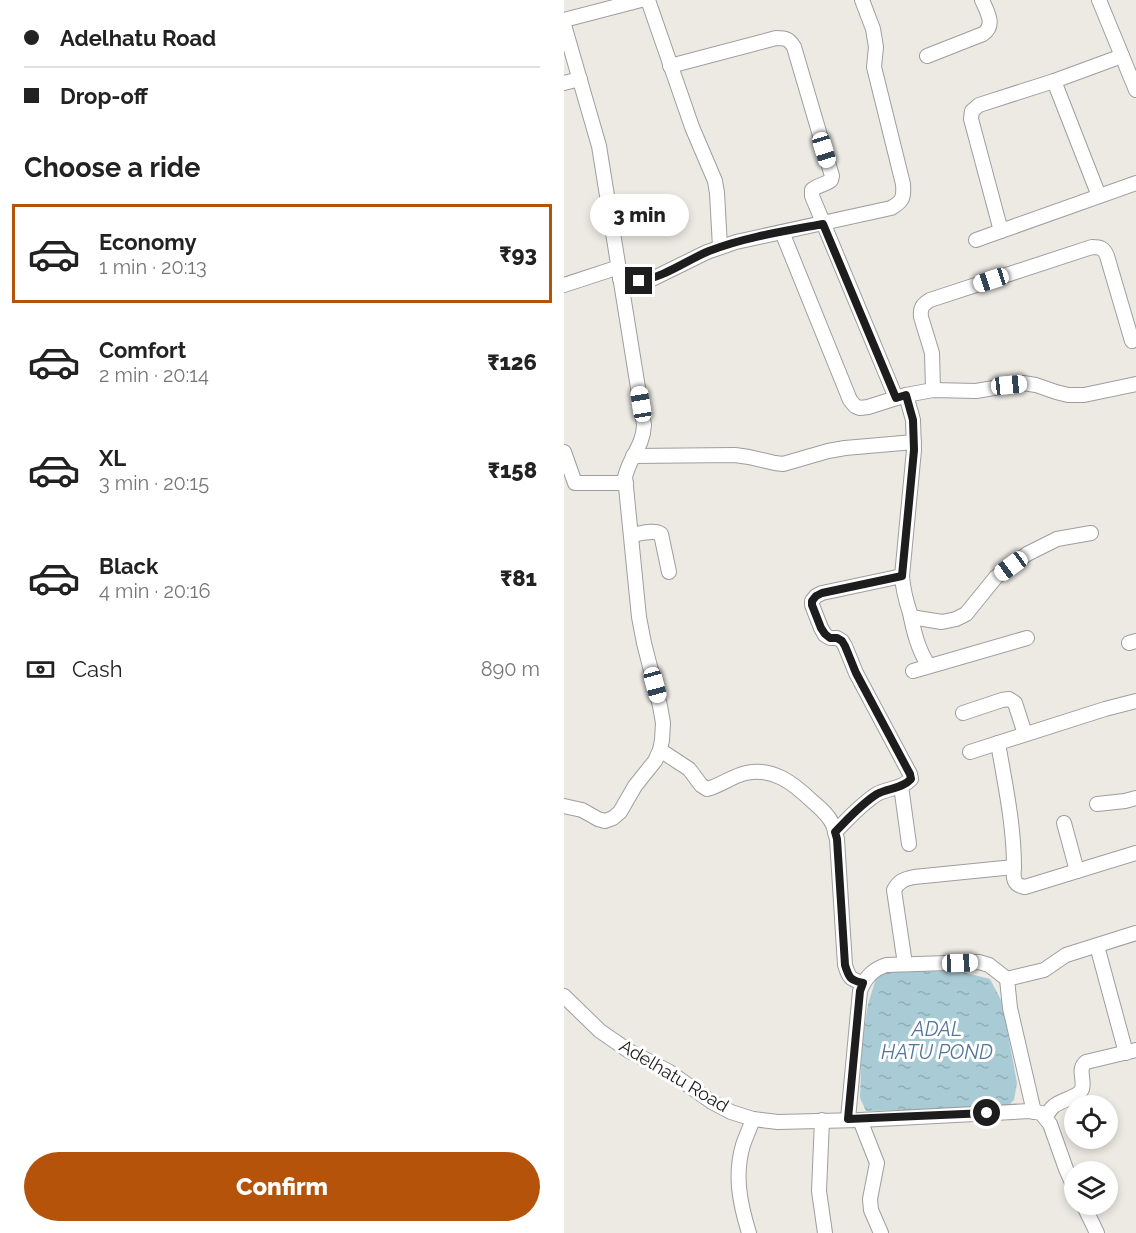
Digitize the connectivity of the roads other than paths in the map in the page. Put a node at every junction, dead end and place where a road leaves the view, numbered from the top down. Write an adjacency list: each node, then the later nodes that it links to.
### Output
1 (641, 0): 6 (street)
2 (648, 0): 9 (street)
3 (862, 0): 16 (street)
4 (982, 0): 7 (street)
5 (1099, 0): 8 (street)
6 (564, 22): 10 (street)
7 (927, 56)
8 (1122, 56): 11 (street); 13 (street)
9 (670, 66): 16 (street); 20 (street)
10 (580, 79): 12 (street); 21 (street)
11 (1054, 81): 15 (street); 18 (street)
12 (564, 83)
13 (1136, 90)
14 (1136, 183): 15 (street)
15 (1099, 196): 18 (street)
16 (823, 224): 17 (street); 26 (street)
17 (782, 231): 20 (street); 26 (street)
18 (1001, 231): 19 (street)
19 (976, 240)
20 (720, 248): 21 (street)
21 (620, 273): 22 (street); 29 (street)
22 (564, 285)
23 (1132, 341): 25 (street)
24 (1136, 384): 25 (street)
25 (933, 390): 26 (street)
26 (901, 396): 27 (street)
27 (914, 442): 29 (street); 35 (street)
28 (564, 452): 31 (street)
29 (633, 456): 30 (street)
30 (626, 483): 31 (street); 33 (street)
31 (569, 484)
32 (1091, 533): 36 (street)
33 (631, 535): 34 (street); 44 (street)
34 (669, 572)
35 (902, 576): 36 (street); 46 (street)
36 (911, 617): 38 (street)
37 (1027, 638): 38 (street)
38 (929, 666): 39 (street)
39 (913, 671)
40 (1136, 701): 42 (street)
41 (963, 713): 42 (street)
42 (1025, 734): 43 (street)
43 (998, 743): 45 (street); 54 (street)
44 (660, 750): 49 (street); 51 (street)
45 (970, 752)
46 (901, 786): 51 (street); 52 (street)
47 (1136, 798): 48 (street)
48 (1097, 804)
49 (564, 806)
50 (1064, 823): 55 (street)
51 (835, 832): 60 (street)
52 (909, 844)
53 (1136, 853): 55 (street)
54 (1014, 867): 55 (street); 58 (street)
55 (1077, 871)
56 (1136, 933): 57 (street)
57 (1097, 946): 59 (street); 62 (street)
58 (905, 964): 59 (street); 60 (street)
59 (1007, 980): 63 (street)
60 (863, 983): 65 (street)
61 (564, 996): 64 (street, Adelhatu Road)
62 (1131, 1052): 63 (street)
63 (1040, 1115): 65 (street, Adelhatu Road); 67 (street)
64 (753, 1119): 66 (street, Adelhatu Road); 69 (street)
65 (854, 1119): 66 (street, Adelhatu Road); 71 (street)
66 (822, 1120): 70 (street)
67 (1064, 1161)
68 (1088, 1215): 72 (street)
69 (749, 1233)
70 (825, 1233)
71 (880, 1233)
72 (1097, 1233)

